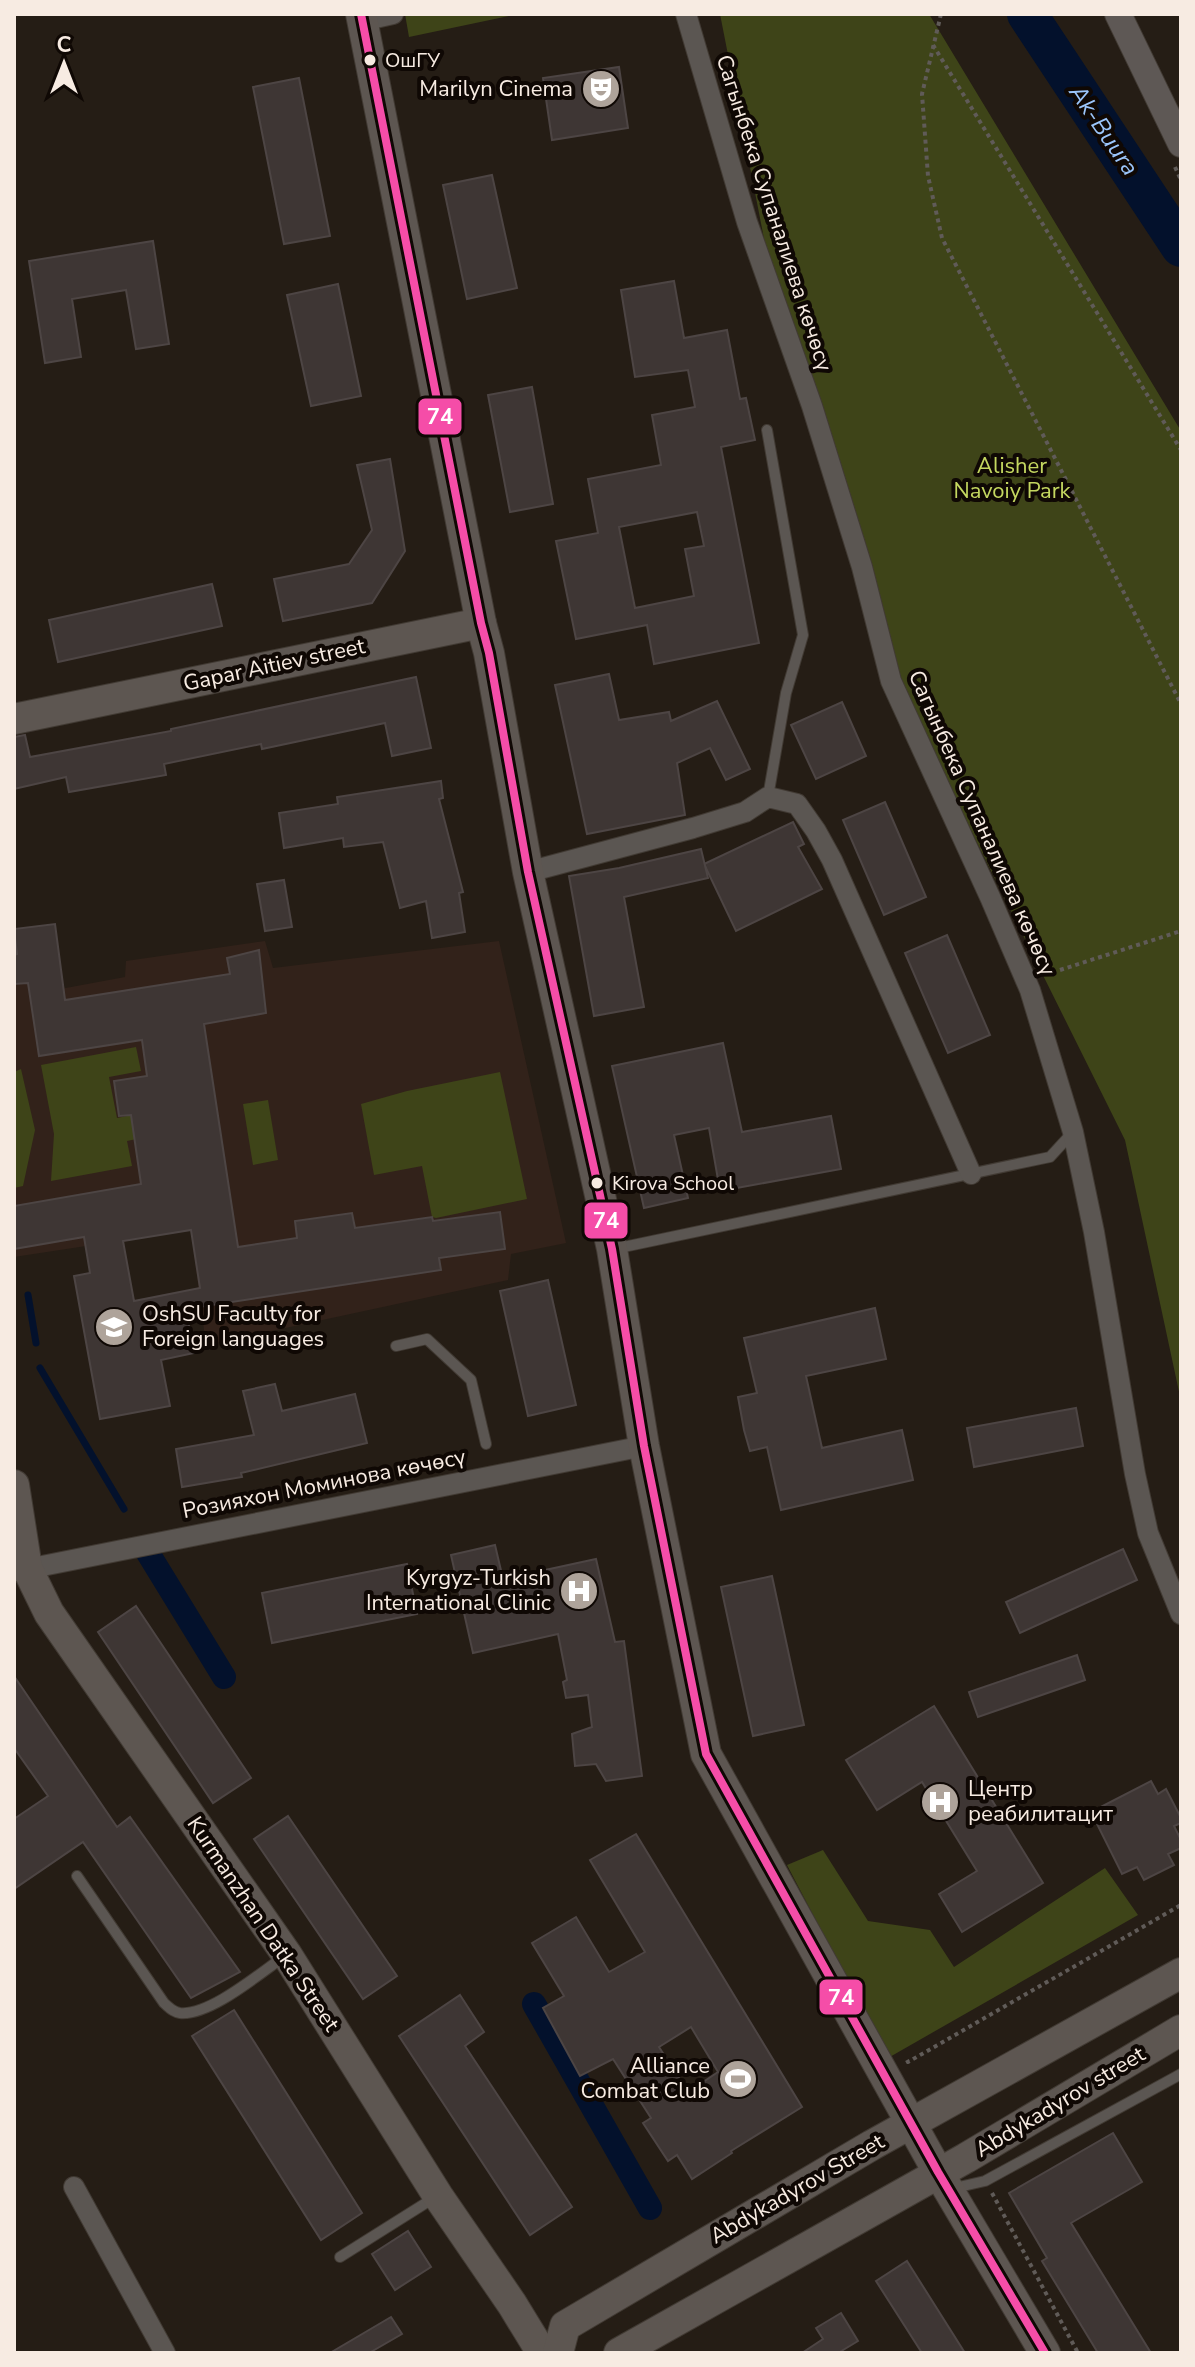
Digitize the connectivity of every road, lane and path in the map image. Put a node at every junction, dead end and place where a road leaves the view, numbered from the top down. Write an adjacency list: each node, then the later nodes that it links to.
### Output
1 (393, 14): 5 (street)
2 (686, 14): 17 (street, Сагынбека Супаналиева көчөсү)
3 (941, 14): 6 (path)
4 (1118, 14): 7 (street)
5 (362, 18): 10 (main road)
6 (933, 45): 9 (path); 11 (path)
7 (1181, 144)
8 (767, 430): 13 (lane)
9 (1181, 450)
10 (481, 623): 12 (main road, Gapar Aitiev street); 14 (main road)
11 (1181, 704)
12 (14, 719)
13 (768, 797): 14 (street); 18 (street)
14 (528, 872): 19 (main road)
15 (1181, 931): 16 (path)
16 (1060, 970)
17 (1073, 1132): 18 (lane); 25 (street, Сагынбека Супаналиева көчөсү)
18 (971, 1174): 19 (lane)
19 (612, 1249): 22 (main road)
20 (396, 1346): 21 (lane)
21 (486, 1444)
22 (644, 1446): 24 (street, Розияхон Моминова көчөсү); 33 (main road)
23 (14, 1485): 24 (main road, Kurmanzhan Datka Street)
24 (20, 1570): 28 (main road, Kurmanzhan Datka Street)
25 (1181, 1614)
26 (77, 1876): 28 (lane)
27 (1181, 1905): 31 (path)
28 (287, 1955): 37 (main road, Kurmanzhan Datka Street)
29 (1181, 1973): 33 (main road, Abdykadyrov Street)
30 (1181, 2030): 34 (main road, Abdykadyrov street)
31 (908, 2062)
32 (1181, 2074): 35 (lane)
33 (912, 2123): 34 (main road); 41 (main road, Abdykadyrov Street)
34 (943, 2181): 35 (lane); 42 (main road); 43 (main road)
35 (985, 2181): 44 (path)
36 (74, 2187): 39 (street)
37 (438, 2196): 38 (lane); 40 (main road, Kurmanzhan Datka Street)
38 (340, 2257)
39 (165, 2353)
40 (542, 2353)
41 (558, 2353)
42 (619, 2353)
43 (1045, 2353)
44 (1078, 2353)

